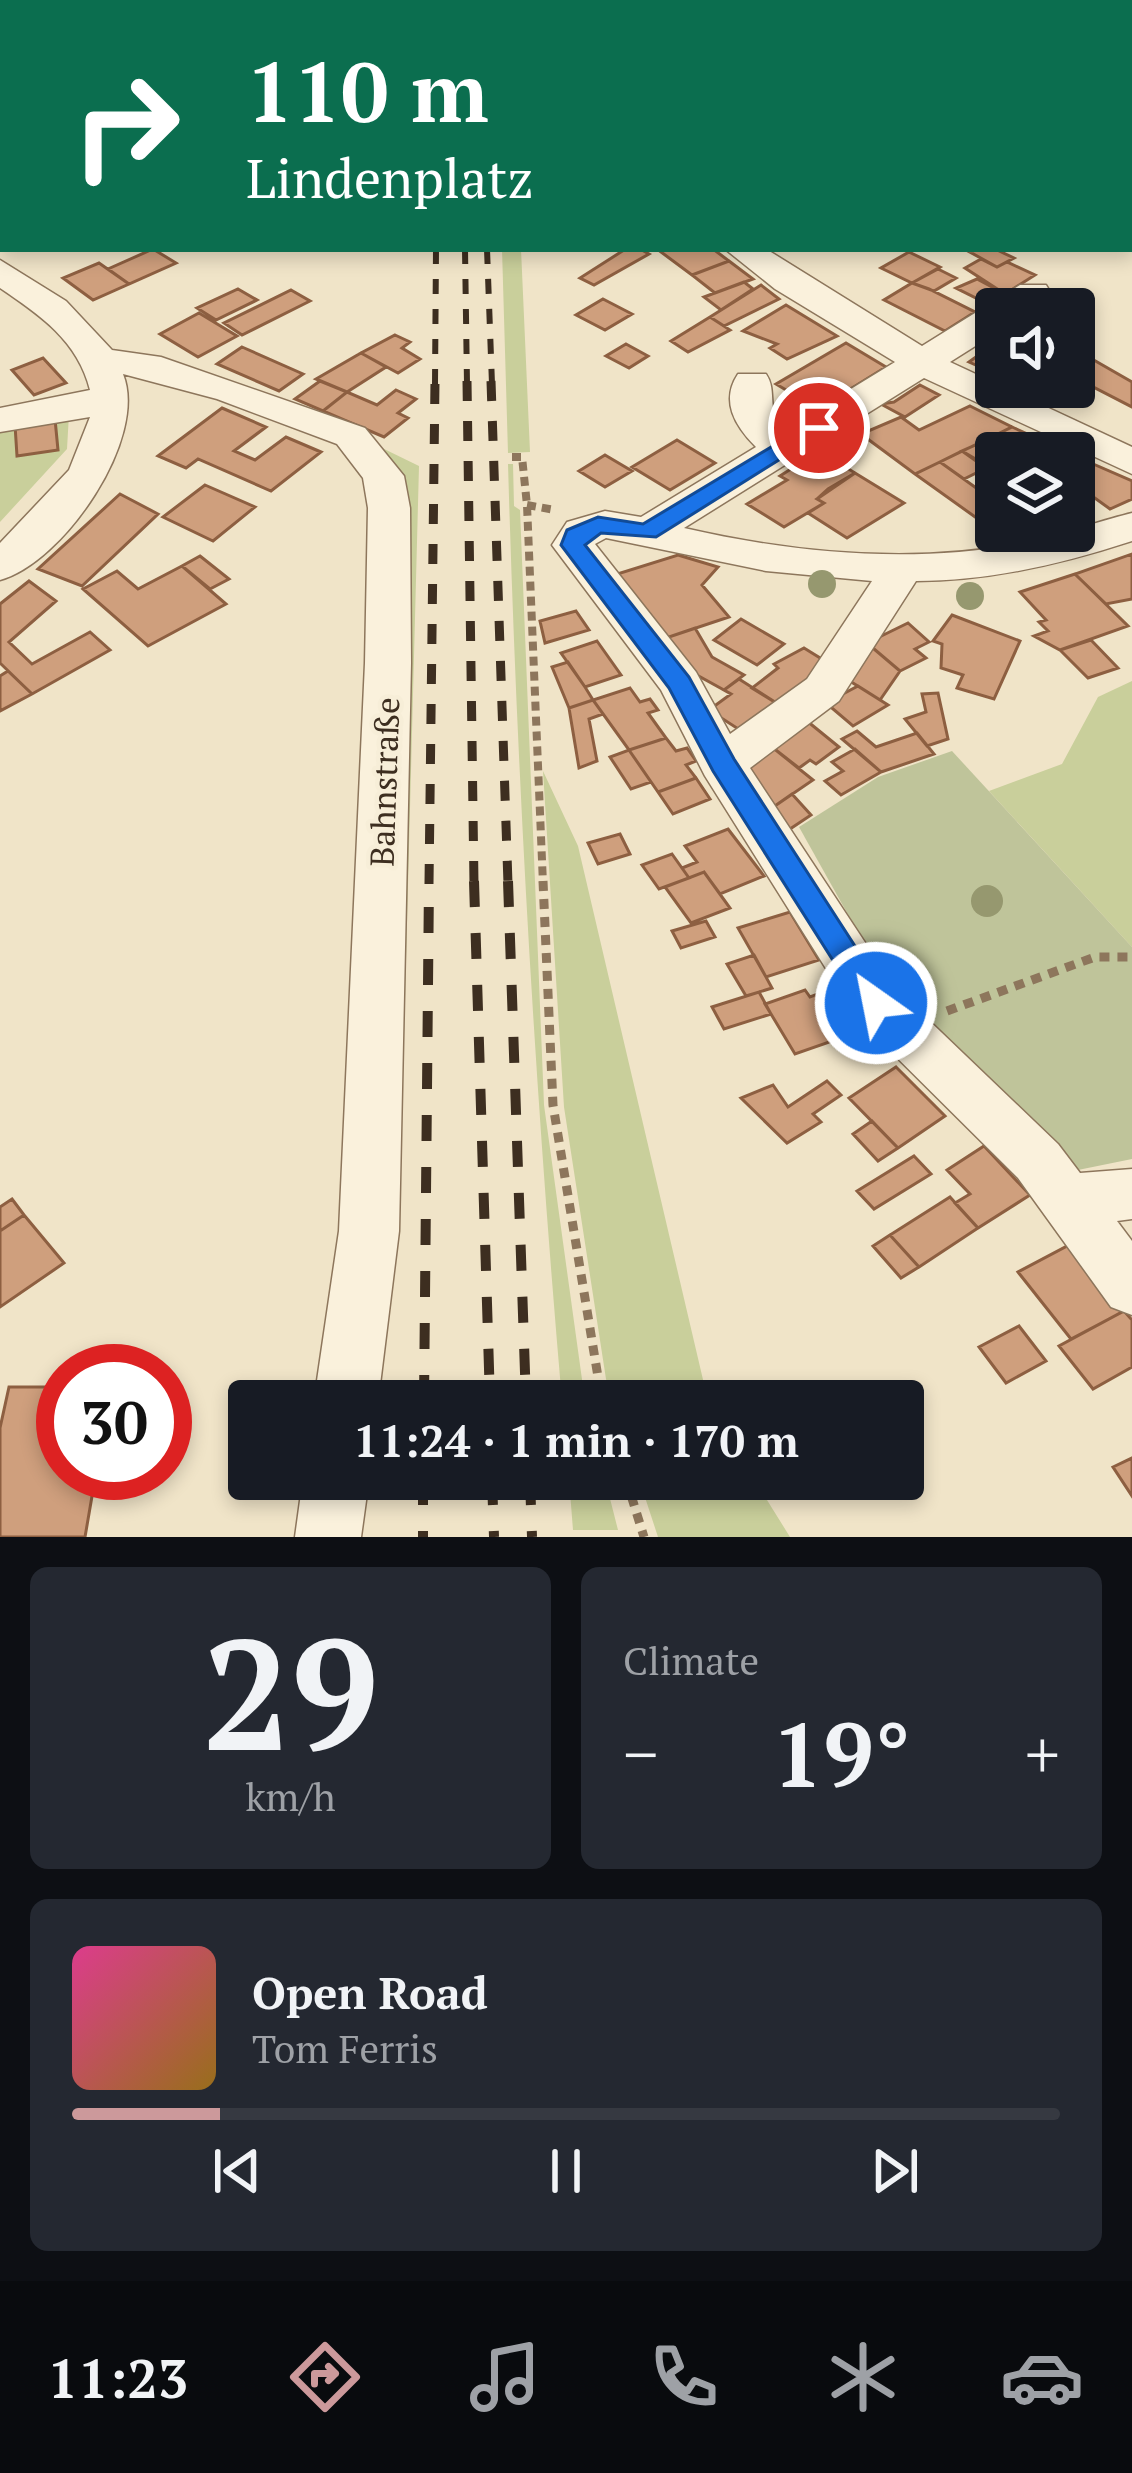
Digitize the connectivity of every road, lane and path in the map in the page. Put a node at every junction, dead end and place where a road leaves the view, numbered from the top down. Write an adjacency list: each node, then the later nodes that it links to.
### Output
1 (747, 252): 4 (street)
2 (811, 252): 4 (street)
3 (0, 271): 7 (street)
4 (776, 274): 6 (street)
5 (975, 331): 6 (street)
6 (924, 364): 10 (street); 12 (street)
7 (105, 379): 9 (street, Bahnstraße); 15 (street); 23 (street, Bahnstraße)
8 (752, 382): 10 (street)
9 (0, 420)
10 (784, 449): 14 (street)
11 (512, 457): 24 (path)
12 (1132, 463)
13 (1132, 526): 16 (street)
14 (647, 532): 16 (street); 17 (street)
15 (0, 566)
16 (902, 569): 17 (street)
17 (722, 764): 19 (street)
18 (1132, 957): 19 (path)
19 (900, 1028): 21 (street)
20 (1132, 1194): 21 (street)
21 (1071, 1199): 22 (street)
22 (1132, 1288)
23 (349, 1380)
24 (599, 1380)
25 (333, 1500): 27 (street)
26 (633, 1500): 28 (path)
27 (328, 1537)
28 (644, 1537)

